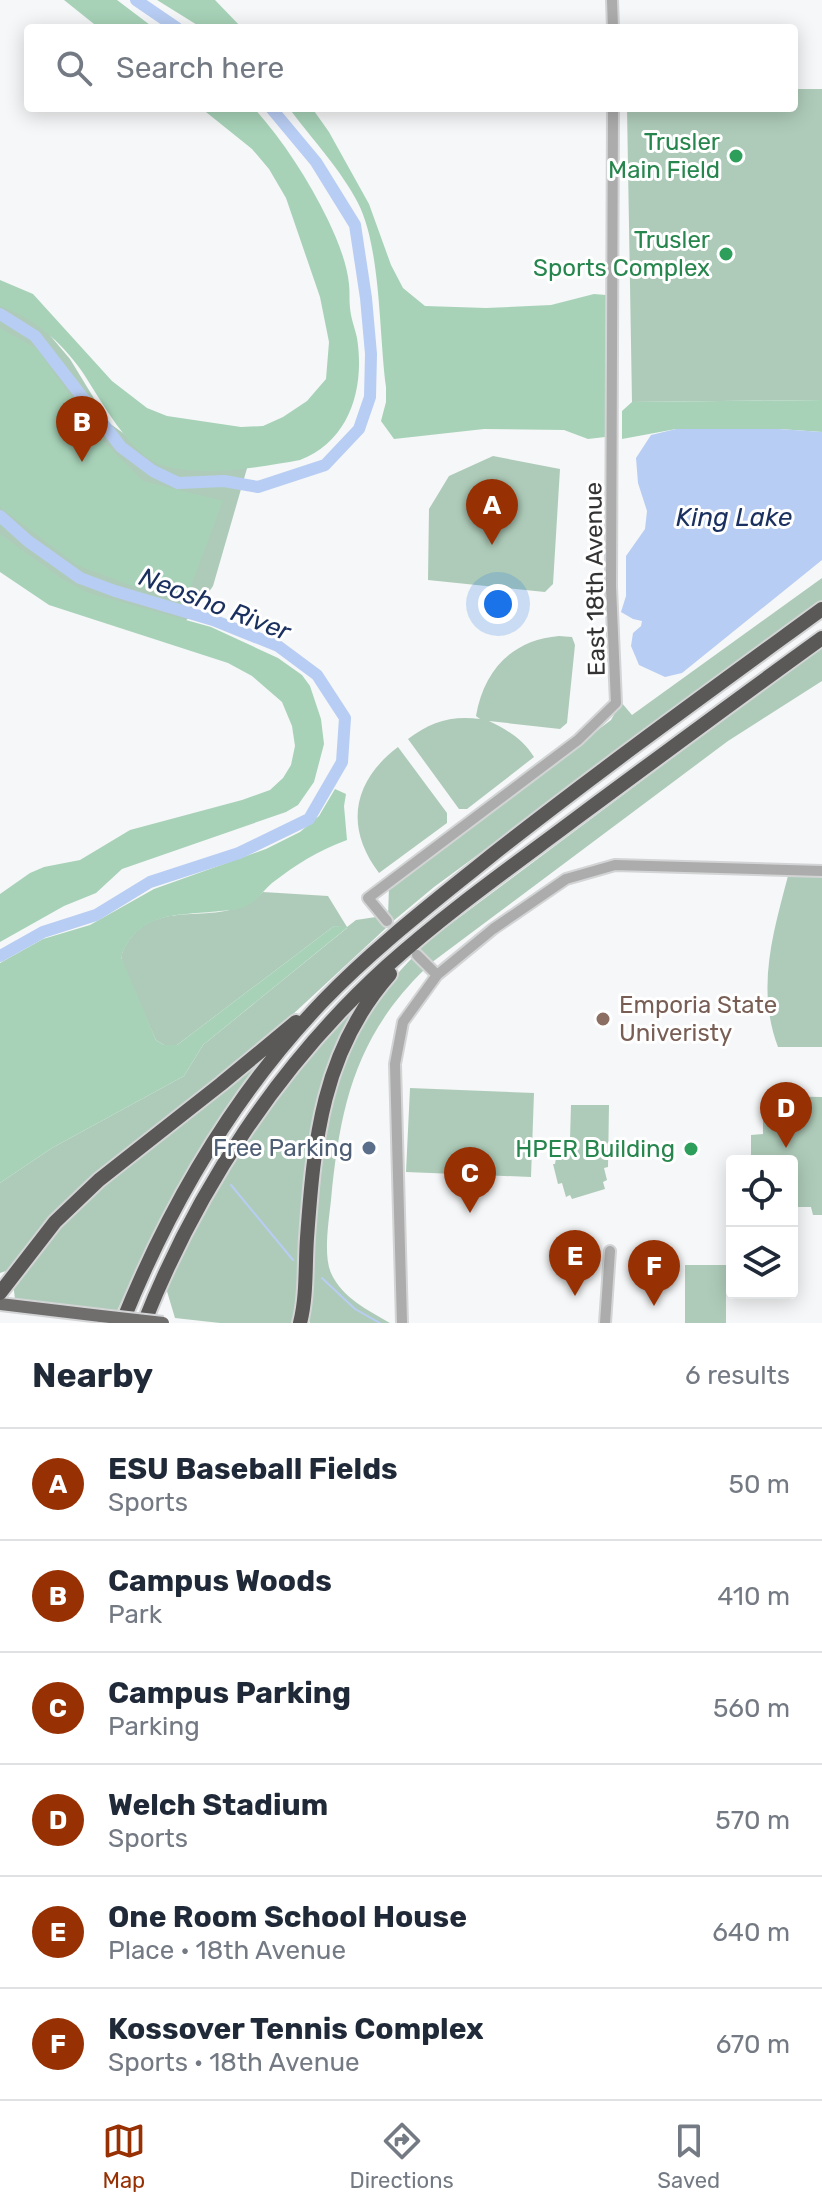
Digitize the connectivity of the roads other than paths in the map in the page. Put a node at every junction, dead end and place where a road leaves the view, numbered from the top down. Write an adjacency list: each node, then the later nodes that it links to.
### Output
1 (612, 0): 2 (street)
2 (613, 24)
3 (613, 112): 7 (street, East 18th Avenue)
4 (822, 609): 11 (highway)
5 (822, 638): 8 (highway)
6 (822, 871): 10 (street)
7 (387, 921)
8 (428, 931): 16 (highway); 18 (highway)
9 (417, 955): 10 (street)
10 (437, 975): 19 (street)
11 (322, 1002): 13 (highway); 15 (highway)
12 (610, 1251): 20 (street)
13 (0, 1293)
14 (0, 1304): 17 (main road, bridge)
15 (122, 1323)
16 (144, 1323)
17 (163, 1323)
18 (300, 1323)
19 (402, 1323)
20 (605, 1323)

